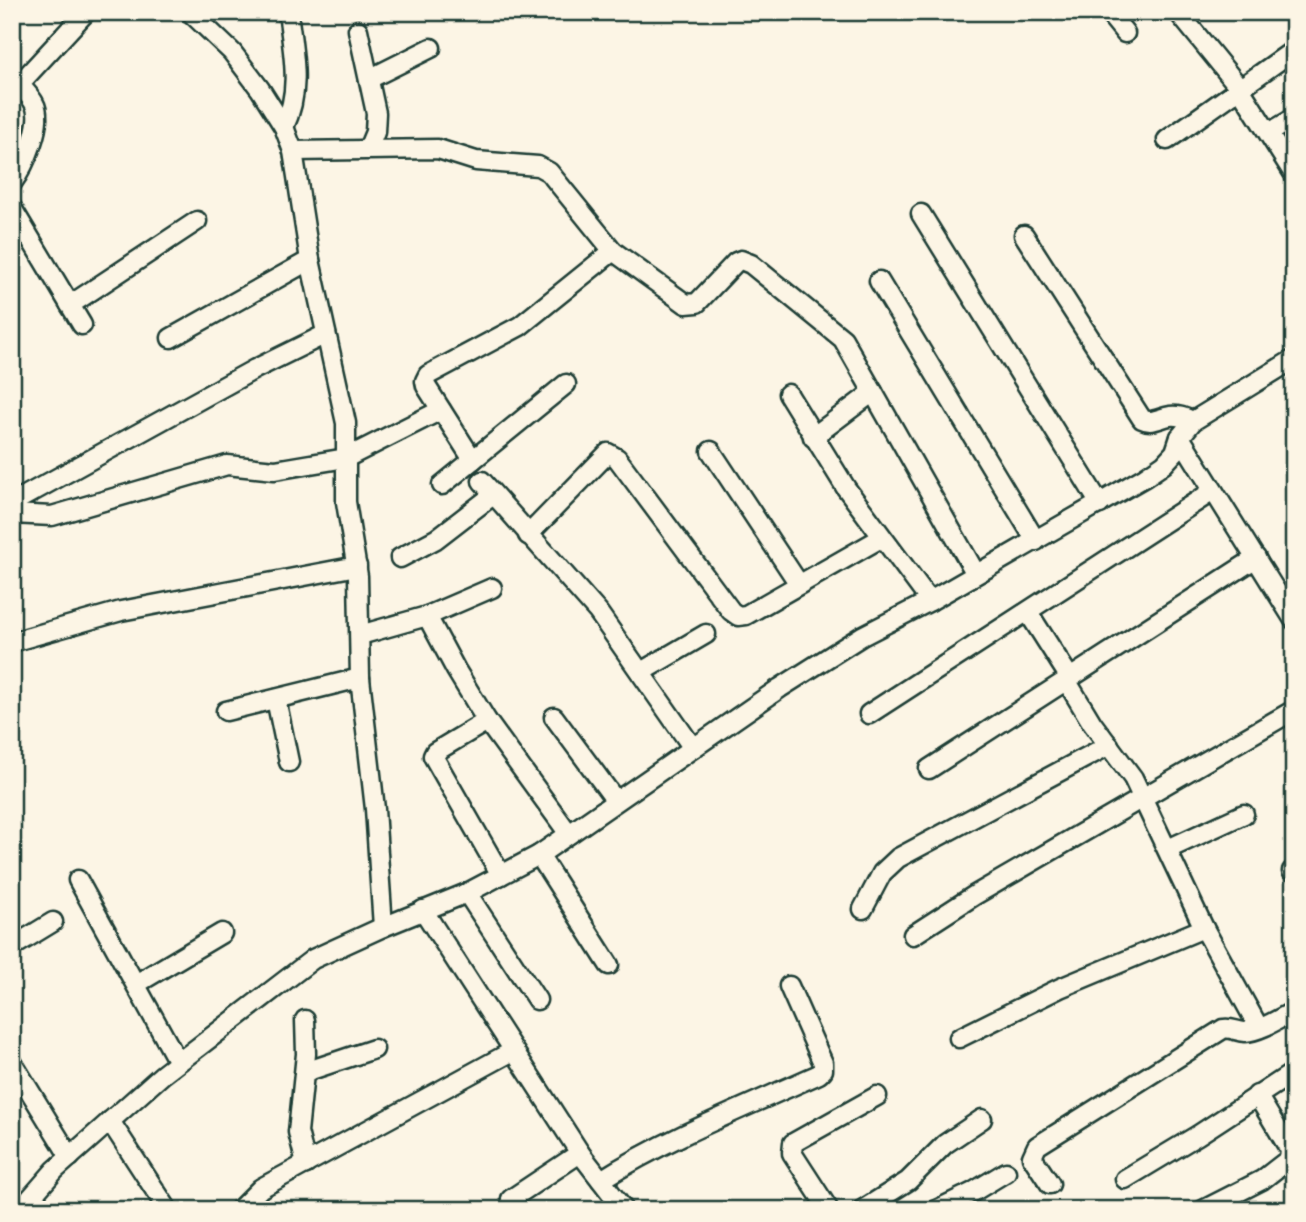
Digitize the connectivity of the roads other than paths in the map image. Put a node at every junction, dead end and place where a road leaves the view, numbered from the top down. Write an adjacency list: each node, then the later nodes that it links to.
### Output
1 (86, 12): 12 (street)
2 (190, 12): 14 (street)
3 (288, 12): 14 (street)
4 (1108, 12): 7 (street)
5 (1178, 12): 11 (street)
6 (358, 30): 10 (street)
7 (1125, 33)
8 (431, 48): 10 (street)
9 (1294, 50): 11 (street)
10 (369, 79): 17 (street)
11 (1239, 87): 15 (street); 16 (street)
12 (16, 91): 20 (street)
13 (1294, 118): 15 (street)
14 (285, 127): 18 (street)
15 (1269, 134): 19 (street)
16 (1167, 140)
17 (368, 149): 18 (street); 25 (street)
18 (293, 151): 26 (street)
19 (1294, 174)
20 (12, 183)
21 (12, 208): 28 (street)
22 (921, 214): 46 (street)
23 (197, 221): 28 (street)
24 (1024, 235): 37 (street)
25 (613, 251): 34 (street); 36 (street)
26 (310, 260): 30 (street); 31 (street)
27 (879, 281): 50 (street)
28 (70, 305): 29 (street)
29 (82, 325)
30 (326, 334): 41 (street); 45 (street)
31 (171, 338)
32 (1294, 359): 37 (street)
33 (566, 384): 42 (street)
34 (873, 392): 38 (street); 54 (street)
35 (788, 394): 38 (street)
36 (442, 411): 41 (street); 42 (street)
37 (1193, 421): 39 (street)
38 (813, 437): 49 (street)
39 (1180, 438): 44 (street); 46 (street)
40 (711, 450): 55 (street)
41 (346, 458): 47 (street); 53 (street)
42 (473, 460): 43 (street)
43 (442, 485)
44 (1213, 491): 52 (street); 58 (street)
45 (12, 503)
46 (1100, 503): 50 (street)
47 (12, 514)
48 (528, 535): 51 (street); 55 (street); 64 (street)
49 (881, 538): 55 (street); 57 (street)
50 (1035, 541): 54 (street)
51 (400, 558)
52 (1256, 558): 60 (street); 66 (street)
53 (357, 566): 62 (street); 63 (street)
54 (976, 574): 57 (street)
55 (799, 584)
56 (492, 588): 59 (street)
57 (930, 601): 74 (street)
58 (1028, 612): 66 (street); 70 (street)
59 (427, 616): 62 (street); 72 (street)
60 (1294, 620)
61 (706, 634): 64 (street)
62 (360, 635): 65 (street)
63 (12, 642)
64 (641, 672): 74 (street)
65 (360, 678): 67 (street); 89 (street)
66 (1068, 679): 73 (street); 76 (street)
67 (276, 699): 69 (street); 75 (street)
68 (1294, 710): 77 (street)
69 (226, 711)
70 (869, 713)
71 (554, 718): 78 (street)
72 (487, 721): 80 (street); 83 (street)
73 (1109, 745): 77 (street); 86 (street)
74 (693, 748): 78 (street)
75 (289, 762)
76 (929, 769)
77 (1143, 799): 81 (street); 92 (street)
78 (616, 802): 80 (street)
79 (1244, 814): 81 (street)
80 (569, 834): 82 (street)
81 (1168, 849): 90 (street)
82 (539, 855): 83 (street); 94 (street)
83 (501, 875): 85 (street)
84 (78, 880): 95 (street)
85 (467, 893): 87 (street); 97 (street)
86 (863, 909)
87 (423, 910): 89 (street); 103 (street)
88 (53, 922): 93 (street)
89 (383, 926): 105 (street)
90 (1204, 928): 100 (street); 101 (street)
91 (222, 933): 95 (street)
92 (913, 935)
93 (12, 947)
94 (609, 965)
95 (136, 984): 105 (street)
96 (789, 986): 117 (street)
97 (537, 1000)
98 (1294, 1011): 100 (street)
99 (305, 1020): 106 (street)
100 (1259, 1028): 118 (street)
101 (959, 1038)
102 (374, 1049): 106 (street)
103 (513, 1051): 112 (street); 114 (street)
104 (12, 1062): 113 (street)
105 (178, 1062): 111 (street)
106 (305, 1072): 114 (street)
107 (1294, 1072): 108 (street)
108 (1257, 1095): 116 (street); 127 (street)
109 (877, 1096): 124 (street)
110 (982, 1119): 125 (street)
111 (110, 1121): 113 (street); 121 (street)
112 (580, 1153): 117 (street); 119 (street)
113 (70, 1157): 120 (street)
114 (306, 1164): 122 (street)
115 (1006, 1172): 126 (street)
116 (1125, 1179)
117 (601, 1180): 123 (street)
118 (1050, 1184)
119 (511, 1199)
120 (20, 1210)
121 (168, 1210)
122 (239, 1210)
123 (624, 1210)
124 (829, 1210)
125 (862, 1210)
126 (936, 1210)
127 (1203, 1210)

